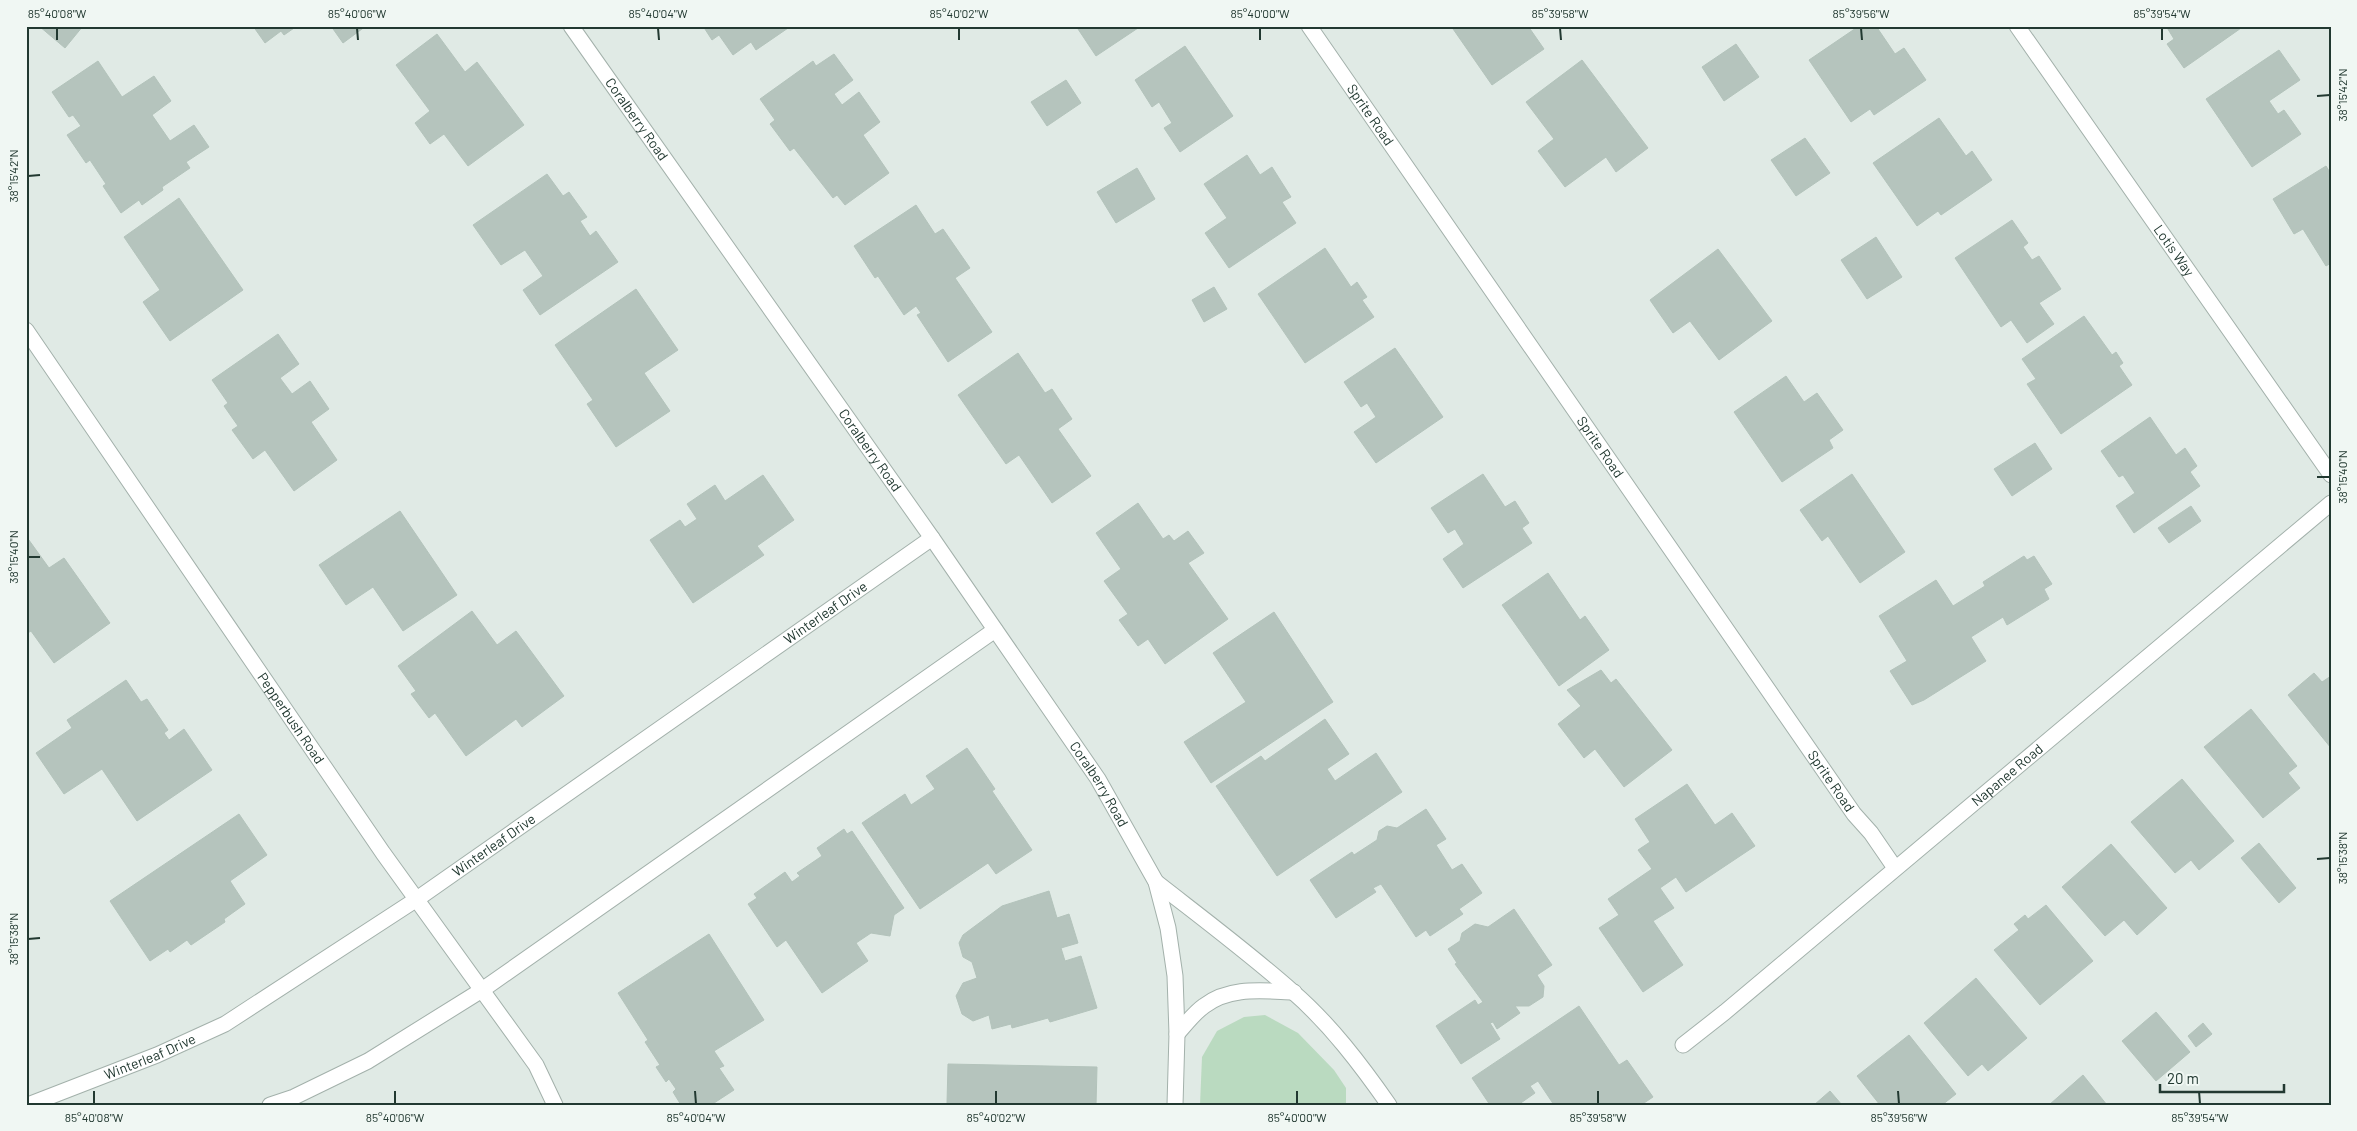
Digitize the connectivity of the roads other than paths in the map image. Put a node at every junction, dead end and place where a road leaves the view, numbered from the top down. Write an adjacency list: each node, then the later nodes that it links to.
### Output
1 (571, 26): 7 (street, Coralberry Road)
2 (1309, 26): 9 (street, Sprite Road)
3 (2017, 26): 5 (street, Lotis Way)
4 (26, 330): 11 (street, Pepperbush Road)
5 (2331, 475)
6 (2331, 503): 9 (street, Napanee Road)
7 (932, 538): 8 (street, Coralberry Road); 11 (street, Winterleaf Drive)
8 (995, 630): 10 (street, Coralberry Road); 12 (street)
9 (1895, 868): 15 (street, Napanee Road)
10 (1156, 882): 13 (street, Coralberry Road); 14 (street, Coralberry Road)
11 (417, 899): 12 (street, Pepperbush Road); 16 (street, Winterleaf Drive)
12 (482, 990): 17 (street); 18 (street, Pepperbush Road)
13 (1294, 992): 14 (street); 20 (street, Coralberry Road)
14 (1177, 1034): 19 (street, Coralberry Road)
15 (1683, 1045)
16 (28, 1105)
17 (270, 1105)
18 (555, 1105)
19 (1175, 1105)
20 (1389, 1105)

